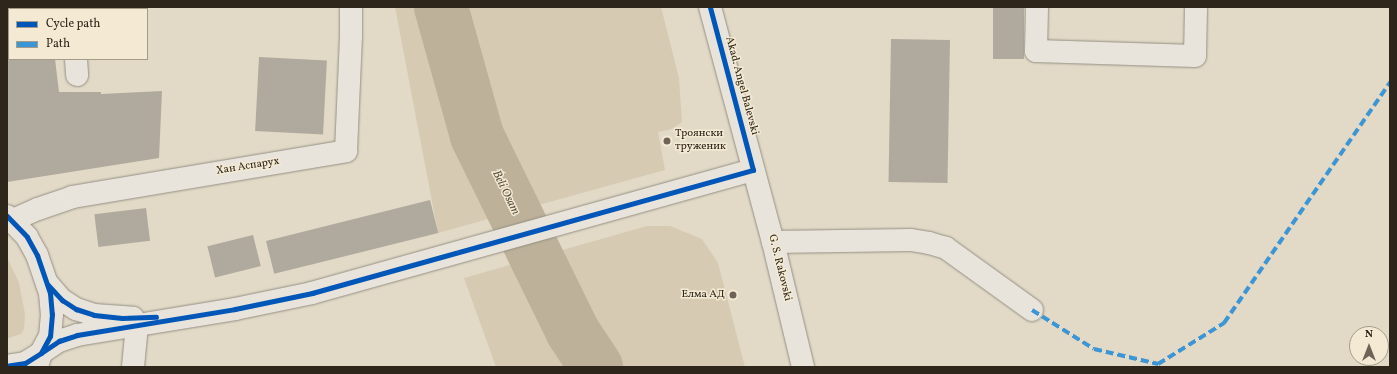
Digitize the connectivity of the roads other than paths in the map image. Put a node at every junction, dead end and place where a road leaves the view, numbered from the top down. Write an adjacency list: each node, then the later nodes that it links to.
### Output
1 (351, 7): 6 (street, Хан Аспарух)
2 (710, 7): 5 (street, Akad. Angel Balevski)
3 (1037, 7): 4 (street)
4 (1196, 7)
5 (753, 170): 7 (street, G. S. Rakovski); 10 (street)
6 (10, 218): 8 (street)
7 (773, 242): 9 (street); 15 (street, G. S. Rakovski)
8 (47, 283): 10 (street); 12 (street)
9 (1032, 310)
10 (194, 316): 11 (street)
11 (137, 325): 12 (street); 14 (street)
12 (39, 360): 13 (street)
13 (7, 366)
14 (133, 367)
15 (803, 367)

